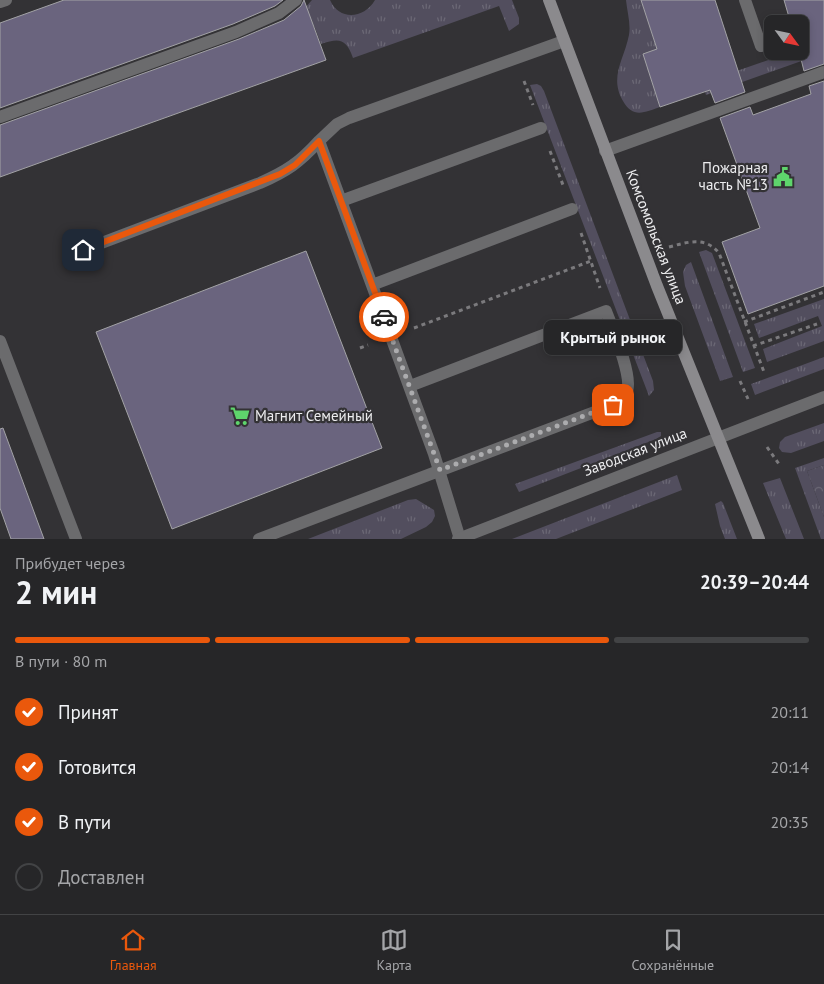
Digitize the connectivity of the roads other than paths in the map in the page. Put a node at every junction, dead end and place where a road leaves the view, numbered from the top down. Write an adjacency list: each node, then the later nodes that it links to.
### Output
1 (6, 0): 5 (street)
2 (296, 0): 9 (street)
3 (549, 0): 6 (street, Комсомольская улица)
4 (745, 0): 7 (street)
5 (0, 2)
6 (564, 41): 11 (street); 12 (street, Комсомольская улица)
7 (761, 46)
8 (824, 72): 12 (street)
9 (0, 117)
10 (541, 128): 13 (street)
11 (319, 141): 13 (street); 15 (street)
12 (605, 151): 20 (street, Комсомольская улица)
13 (341, 202): 16 (street)
14 (572, 209): 16 (street)
15 (83, 250)
16 (372, 285): 18 (street)
17 (0, 341): 22 (street)
18 (410, 386): 21 (street); 21 (street)
19 (824, 397): 20 (street, Заводская улица)
20 (719, 437): 24 (street, Заводская улица); 25 (street, Комсомольская улица)
21 (440, 470): 23 (street); 24 (street)
22 (76, 539)
23 (259, 539)
24 (459, 539)
25 (759, 539)

